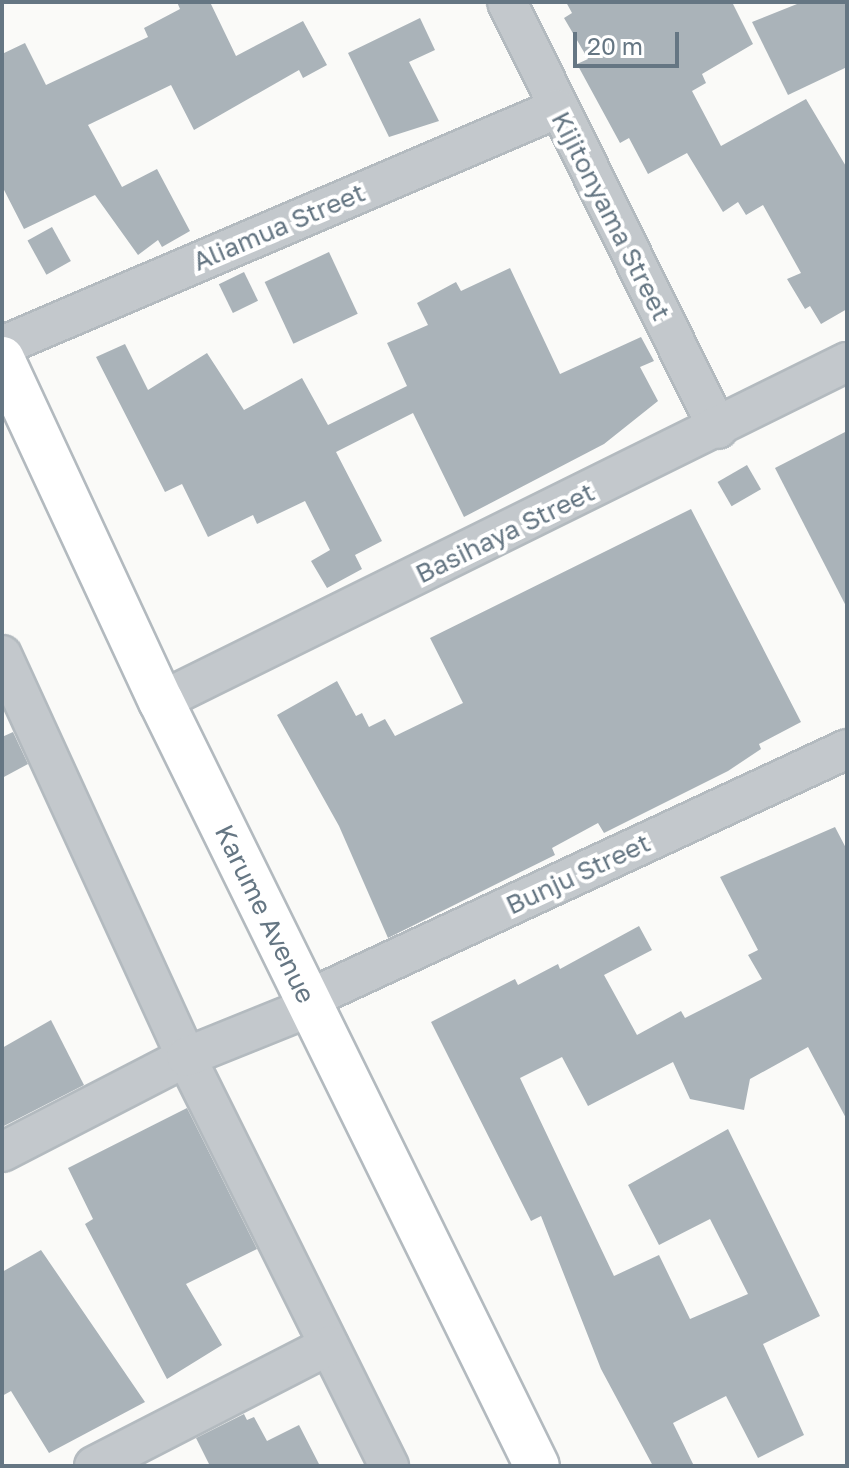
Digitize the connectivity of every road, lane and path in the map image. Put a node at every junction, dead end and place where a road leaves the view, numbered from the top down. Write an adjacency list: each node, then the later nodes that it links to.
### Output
1 (507, 2): 2 (street, Kijitonyama Street)
2 (556, 109): 3 (street, Aliamua Street); 6 (street, Kijitonyama Street)
3 (2, 346)
4 (2, 359): 8 (main road, Karume Avenue)
5 (847, 362): 6 (street, Basihaya Street)
6 (718, 429): 8 (street, Basihaya Street)
7 (4, 662): 11 (street)
8 (161, 701): 10 (main road, Karume Avenue)
9 (847, 749): 10 (street, Bunju Street)
10 (297, 1009): 11 (street, Bunju Street); 16 (main road, Karume Avenue)
11 (202, 1051): 12 (street, Bunju Street); 13 (street)
12 (2, 1152)
13 (329, 1345): 14 (street); 15 (street)
14 (94, 1466)
15 (389, 1466)
16 (537, 1466)

